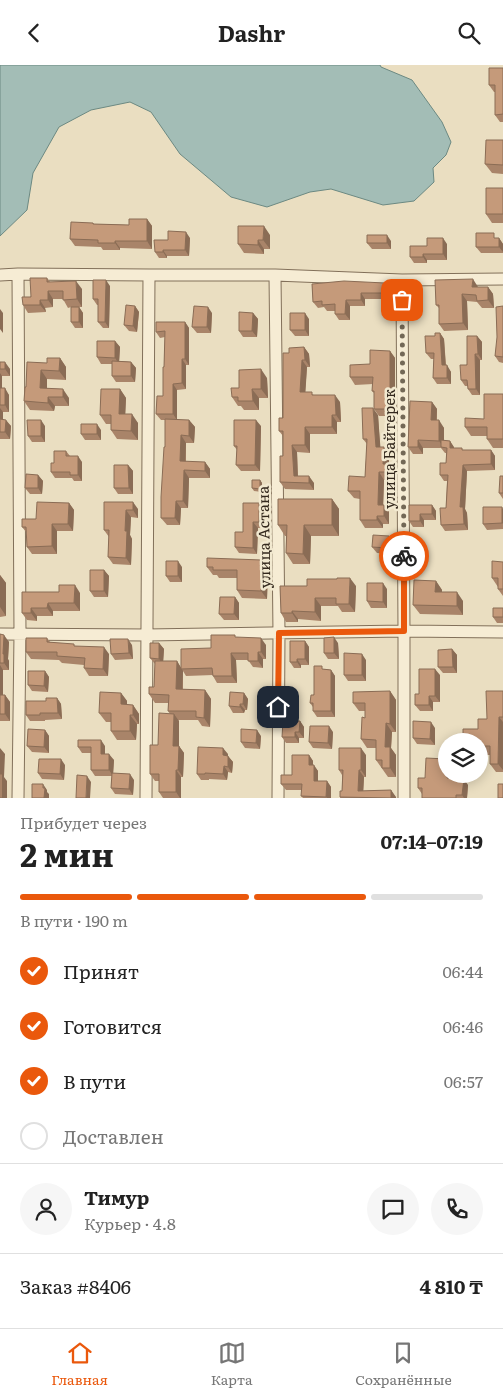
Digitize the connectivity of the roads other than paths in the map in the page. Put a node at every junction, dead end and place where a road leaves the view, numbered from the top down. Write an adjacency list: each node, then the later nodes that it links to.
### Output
1 (18, 274): 2 (street); 3 (street); 11 (street)
2 (0, 275)
3 (149, 275): 4 (street); 12 (street)
4 (275, 275): 6 (street); 9 (street, улица Астана)
5 (503, 279): 6 (street)
6 (402, 281): 7 (street, улица Байтерек)
7 (404, 631): 8 (street); 9 (street); 16 (street, улица Байтерек)
8 (503, 631)
9 (279, 633): 12 (street); 15 (street, улица Астана)
10 (0, 634): 11 (street)
11 (20, 634): 12 (street); 13 (street)
12 (146, 635): 14 (street)
13 (18, 798)
14 (146, 798)
15 (278, 798)
16 (404, 798)

